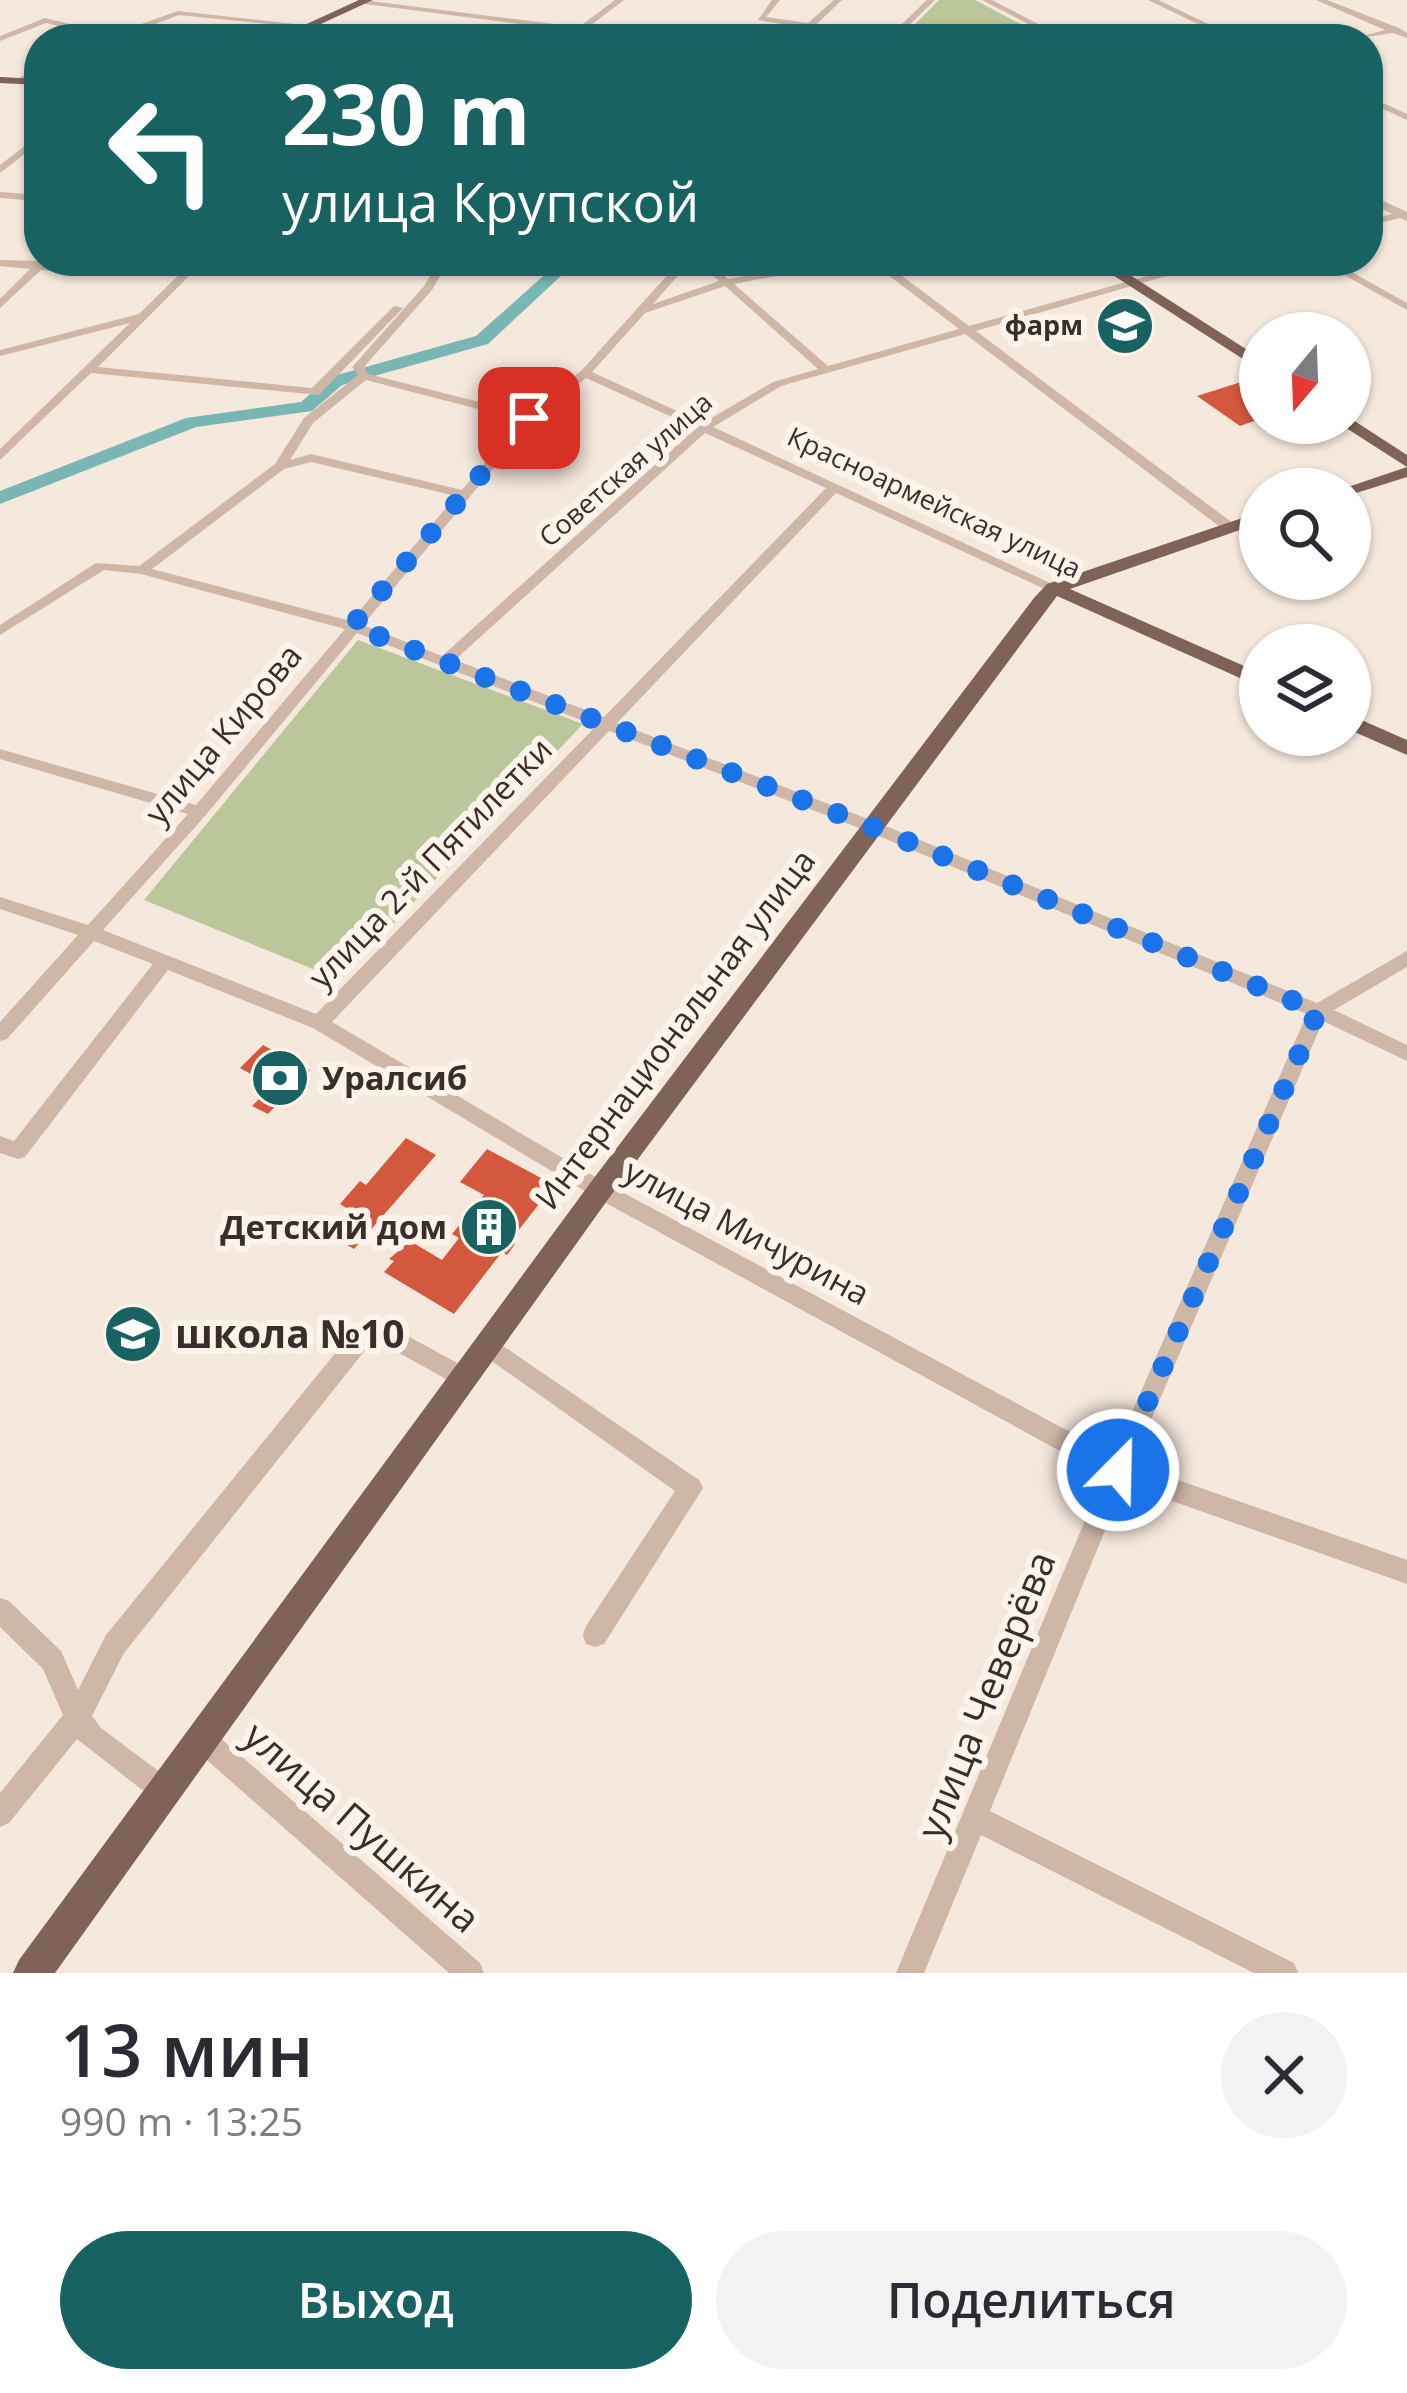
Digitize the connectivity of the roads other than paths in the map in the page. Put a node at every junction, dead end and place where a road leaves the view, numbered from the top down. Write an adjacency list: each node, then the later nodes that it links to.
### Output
1 (620, 0): 19 (street)
2 (776, 0): 20 (street)
3 (838, 0): 21 (street)
4 (932, 0): 22 (street)
5 (986, 0): 23 (street)
6 (1152, 0): 24 (street)
7 (1320, 0): 25 (street)
8 (366, 1): 11 (street); 16 (main road)
9 (69, 9): 10 (street)
10 (45, 20): 12 (street); 13 (street)
11 (506, 20): 17 (street); 18 (street)
12 (36, 24)
13 (60, 24)
14 (149, 24): 15 (street)
15 (289, 24)
16 (314, 24)
17 (502, 24)
18 (539, 24)
19 (587, 24)
20 (797, 24)
21 (811, 24)
22 (906, 24)
23 (1033, 24)
24 (1204, 24)
25 (1379, 24)
26 (1383, 26): 27 (street)
27 (1394, 30): 28 (street); 29 (street)
28 (1407, 32)
29 (1383, 33)
30 (24, 78): 32 (street)
31 (0, 80): 32 (main road)
32 (17, 81): 33 (main road)
33 (24, 81)
34 (24, 151): 35 (street)
35 (0, 170)
36 (29, 276): 49 (street)
37 (184, 276): 52 (street)
38 (428, 276): 56 (street)
39 (434, 276): 58 (street)
40 (673, 276): 51 (street, улица Кирова)
41 (720, 276): 47 (street)
42 (762, 276): 47 (street)
43 (895, 276): 53 (street)
44 (1120, 276): 48 (main road)
45 (1160, 276): 48 (street, Советская улица)
46 (1351, 276): 50 (street)
47 (727, 282): 51 (street); 57 (street)
48 (1132, 284): 53 (street, Советская улица); 54 (main road)
49 (0, 305)
50 (1407, 307)
51 (641, 312): 59 (street, улица Кирова)
52 (143, 316): 55 (street); 56 (street)
53 (969, 332): 57 (street, Советская улица); 71 (street)
54 (1239, 352)
55 (0, 353)
56 (87, 369): 63 (street)
57 (826, 369): 61 (street, Советская улица)
58 (362, 373): 60 (street); 65 (street)
59 (585, 373): 60 (street, улица Кирова); 61 (street, Красноармейская улица)
60 (529, 418): 69 (street, улица Кирова)
61 (704, 428): 68 (street, Красноармейская улица); 76 (street, Советская улица)
62 (1371, 438): 64 (main road)
63 (0, 456)
64 (1407, 462)
65 (280, 466): 69 (street); 72 (street)
66 (1407, 472): 67 (main road)
67 (1371, 483)
68 (835, 486): 73 (street, Красноармейская улица); 78 (street, улица 2-й Пятилетки)
69 (464, 494): 74 (street, улица Кирова)
70 (1239, 524): 71 (main road)
71 (1229, 527): 73 (main road)
72 (142, 570): 74 (street); 75 (street)
73 (1054, 588): 77 (main road, Красноармейская улица); 83 (main road, Интернациональная улица)
74 (352, 626): 76 (street); 82 (street, улица Кирова)
75 (0, 631)
76 (443, 664): 78 (street)
77 (1239, 672)
78 (606, 723): 83 (street); 89 (street, улица 2-й Пятилетки)
79 (1371, 732): 80 (main road)
80 (1407, 748)
81 (0, 754): 82 (street)
82 (199, 812): 85 (street, улица Кирова)
83 (870, 826): 88 (street); 93 (main road, Интернациональная улица)
84 (0, 903): 85 (street, улица Мичурина)
85 (91, 932): 87 (street, улица Мичурина); 90 (street, улица Кирова)
86 (1407, 958): 88 (street)
87 (165, 962): 89 (street, улица Мичурина); 92 (street)
88 (1318, 1011): 91 (street); 96 (street, улица Чеверёва)
89 (319, 1023): 93 (street, улица Мичурина)
90 (0, 1034)
91 (1407, 1053)
92 (0, 1144)
93 (600, 1190): 94 (main road, Интернациональная улица); 96 (street, улица Мичурина)
94 (487, 1346): 95 (main road, Интернациональная улица); 99 (street)
95 (464, 1378): 100 (street); 101 (main road, Интернациональная улица)
96 (1118, 1470): 97 (street, улица Мичурина); 104 (street, улица Чеверёва)
97 (1407, 1573)
98 (0, 1610): 100 (street)
99 (595, 1635)
100 (77, 1718): 102 (street); 103 (street)
101 (202, 1739): 102 (main road, Интернациональная улица); 106 (street, улица Пушкина)
102 (164, 1791): 105 (main road, Интернациональная улица)
103 (0, 1814)
104 (975, 1818): 107 (street, улица Чеверёва); 108 (street)
105 (32, 1973)
106 (470, 1973)
107 (910, 1973)
108 (1284, 1973)

